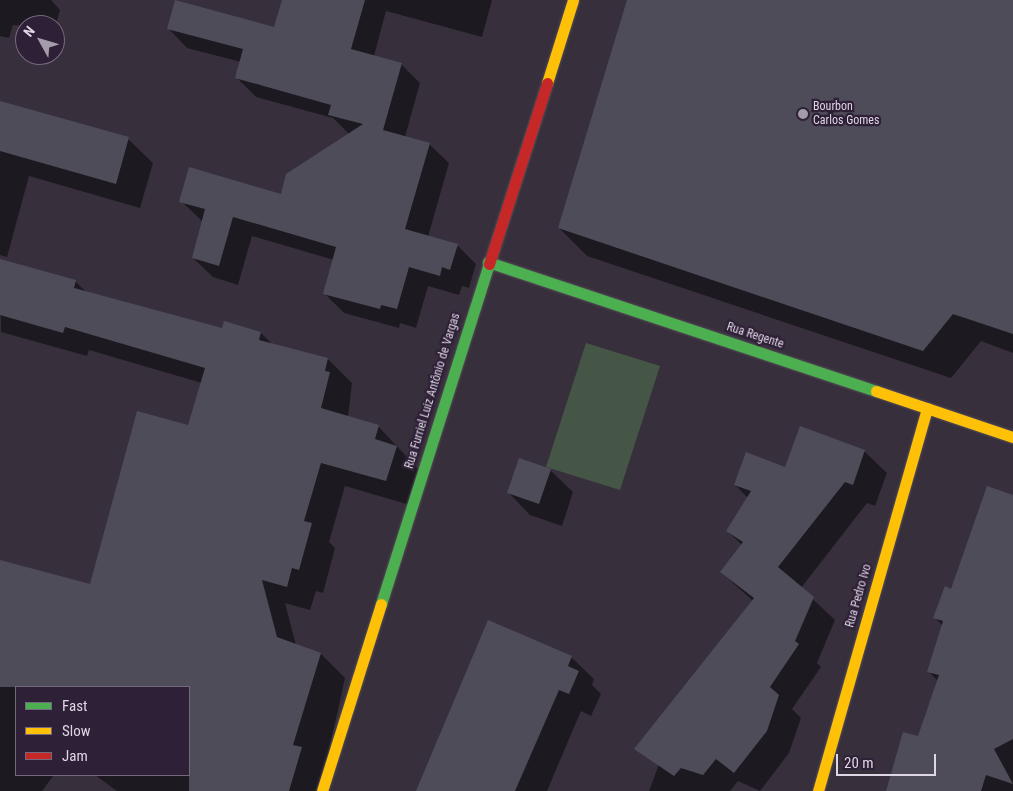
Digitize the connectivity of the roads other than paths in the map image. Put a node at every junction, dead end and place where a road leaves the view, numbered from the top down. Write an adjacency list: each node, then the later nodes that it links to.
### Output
1 (573, 0): 2 (street, Rua Furriel Luiz Antônio de Vargas)
2 (488, 262): 3 (street, Rua Regente); 5 (street, Rua Furriel Luiz Antônio de Vargas)
3 (927, 408): 4 (street, Rua Regente); 6 (street, Rua Pedro Ivo)
4 (1013, 437)
5 (322, 791)
6 (818, 791)

